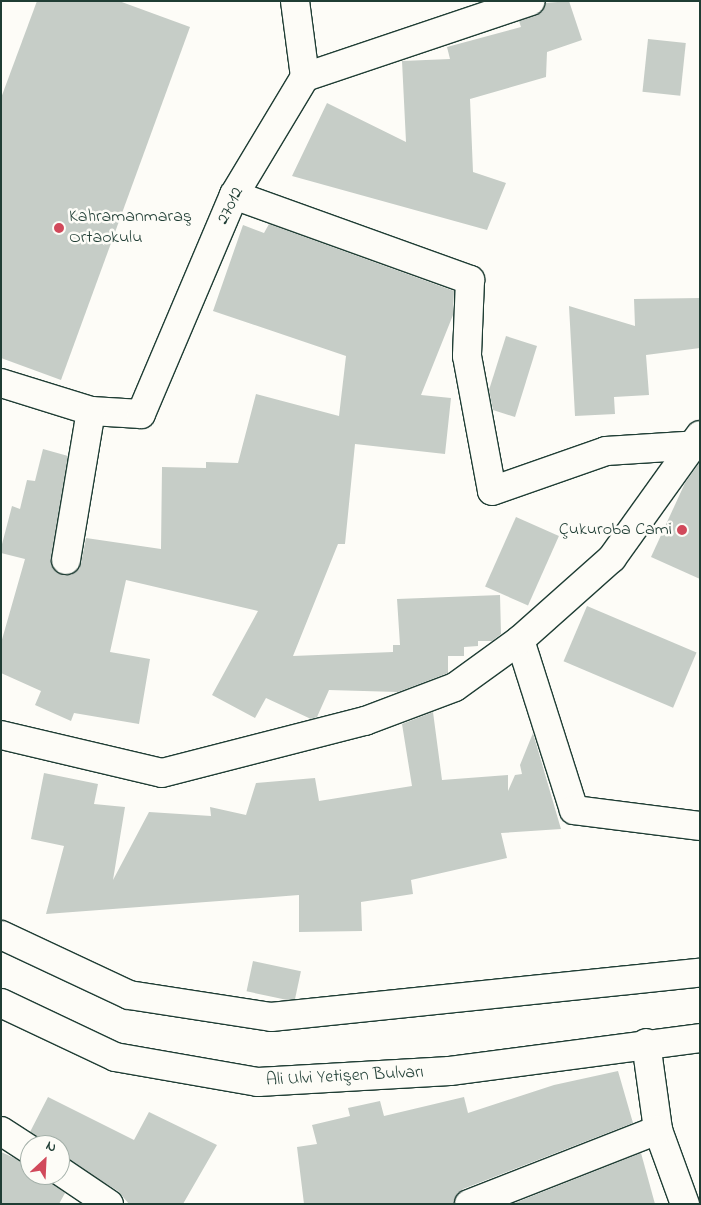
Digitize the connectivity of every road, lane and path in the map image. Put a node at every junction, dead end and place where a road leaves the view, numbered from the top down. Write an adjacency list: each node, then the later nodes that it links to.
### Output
1 (295, 1): 3 (street)
2 (531, 1): 3 (street)
3 (305, 77): 4 (street, 27012)
4 (234, 195): 6 (street, 27012); 7 (street)
5 (1, 383): 6 (street)
6 (91, 411): 8 (street)
7 (697, 440): 9 (street)
8 (66, 560)
9 (520, 640): 10 (street); 11 (street)
10 (1, 735)
11 (700, 826)
12 (1, 935): 13 (street)
13 (700, 973)
14 (1, 1003): 16 (street, Ali Ulvi Yetişen Bulvarı)
15 (700, 1038): 16 (street, Ali Ulvi Yetişen Bulvarı)
16 (646, 1043): 17 (street)
17 (658, 1130): 22 (street); 23 (street)
18 (1, 1131): 19 (street)
19 (20, 1143)
20 (70, 1178): 21 (street)
21 (109, 1204)
22 (469, 1204)
23 (685, 1204)

